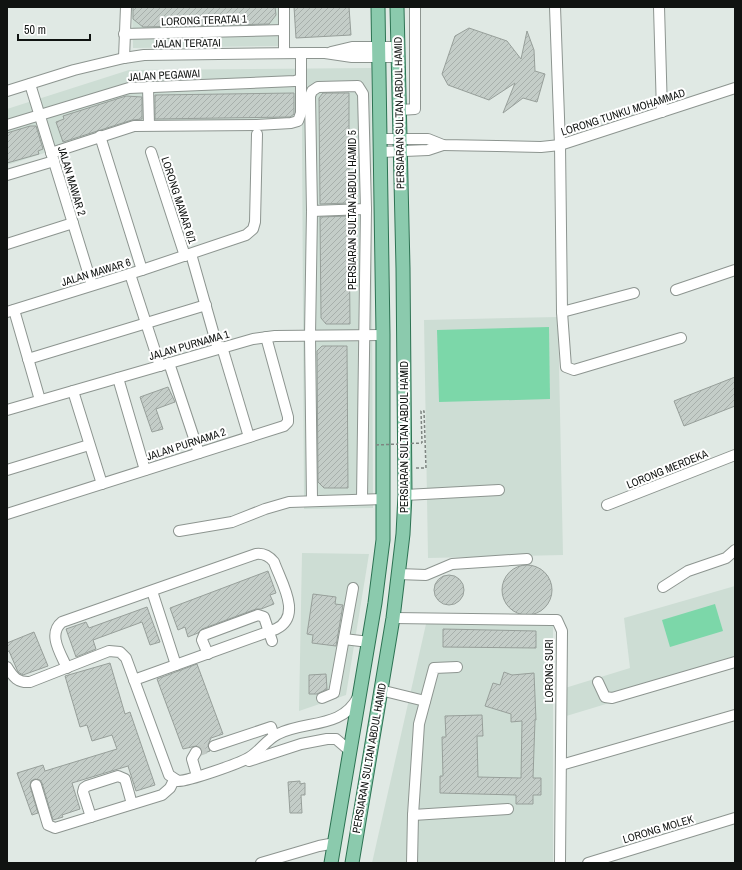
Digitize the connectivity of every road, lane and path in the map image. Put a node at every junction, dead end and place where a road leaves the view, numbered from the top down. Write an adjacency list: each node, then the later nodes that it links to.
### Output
1 (126, 7): 9 (street)
2 (284, 7): 8 (street)
3 (378, 7): 11 (main road, PERSIARAN SULTAN ABDUL HAMID)
4 (397, 7): 12 (main road, PERSIARAN SULTAN ABDUL HAMID)
5 (414, 7): 20 (street)
6 (555, 7): 28 (street)
7 (659, 7): 21 (street)
8 (284, 30): 9 (street, LORONG TERATAI 1); 10 (street)
9 (124, 34): 14 (street)
10 (284, 52): 13 (street, JALAN TERATAI); 14 (street, JALAN TERATAI)
11 (378, 52): 12 (street, JALAN TERATAI); 13 (street, JALAN TERATAI); 29 (main road, PERSIARAN SULTAN ABDUL HAMID)
12 (398, 52): 20 (main road, PERSIARAN SULTAN ABDUL HAMID)
13 (301, 53): 15 (street)
14 (124, 58): 16 (street, JALAN TERATAI)
15 (301, 79): 17 (street, JALAN PEGAWAI); 24 (street)
16 (30, 84): 19 (street, JALAN TERATAI); 22 (street, JALAN MAWAR 2)
17 (148, 87): 22 (street, JALAN PEGAWAI); 24 (street)
18 (735, 88): 21 (street, LORONG TUNKU MOHAMMAD)
19 (7, 91)
20 (400, 110): 27 (main road, PERSIARAN SULTAN ABDUL HAMID)
21 (662, 112): 28 (street, LORONG TUNKU MOHAMMAD)
22 (39, 115): 23 (street, JALAN PEGAWAI); 31 (street, JALAN MAWAR 2)
23 (7, 125)
24 (149, 125): 26 (street)
25 (257, 134): 37 (street, JALAN MAWAR 6)
26 (100, 136): 31 (street); 38 (street)
27 (400, 145): 28 (street, LORONG TUNKU MOHAMMAD); 29 (street, LORONG TUNKU MOHAMMAD); 65 (main road, PERSIARAN SULTAN ABDUL HAMID)
28 (560, 145): 46 (street)
29 (380, 146): 49 (main road, PERSIARAN SULTAN ABDUL HAMID)
30 (151, 152): 37 (street, LORONG MAWAR 6/1)
31 (52, 157): 32 (street); 35 (street, JALAN MAWAR 2)
32 (7, 175)
33 (366, 210): 34 (street); 34 (street, PERSIARAN SULTAN ABDUL HAMID 5); 48 (street, PERSIARAN SULTAN ABDUL HAMID 5)
34 (312, 211): 50 (street)
35 (72, 223): 36 (street); 41 (street, JALAN MAWAR 2)
36 (7, 244)
37 (188, 255): 38 (street, JALAN MAWAR 6); 44 (street, LORONG MAWAR 6/1)
38 (142, 270): 40 (street, JALAN MAWAR 6)
39 (735, 270): 42 (street)
40 (130, 274): 41 (street, JALAN MAWAR 6); 47 (street)
41 (92, 285): 45 (street, JALAN MAWAR 6)
42 (676, 290)
43 (634, 293): 46 (street)
44 (206, 305): 47 (street); 53 (street, LORONG MAWAR 6/1)
45 (10, 311): 54 (street)
46 (562, 312): 52 (street)
47 (146, 323): 54 (street); 55 (street)
48 (364, 335): 49 (street, JALAN PURNAMA 1); 50 (street, JALAN PURNAMA 1); 73 (street, PERSIARAN SULTAN ABDUL HAMID 5)
49 (383, 335): 71 (main road, PERSIARAN SULTAN ABDUL HAMID)
50 (310, 336): 51 (street, JALAN PURNAMA 1); 72 (street)
51 (266, 337): 53 (street, JALAN PURNAMA 1); 60 (street, JALAN PURNAMA 2)
52 (681, 338)
53 (220, 348): 55 (street, JALAN PURNAMA 1); 60 (street, LORONG MAWAR 6/1)
54 (28, 358): 58 (street)
55 (164, 364): 56 (street, JALAN PURNAMA 1); 63 (street)
56 (118, 378): 57 (street, JALAN PURNAMA 1); 67 (street)
57 (73, 391): 58 (street, JALAN PURNAMA 1); 61 (street)
58 (40, 400): 59 (street, JALAN PURNAMA 1)
59 (7, 410)
60 (249, 437): 63 (street, JALAN PURNAMA 2)
61 (89, 445): 66 (street); 68 (street)
62 (376, 445): 65 (path, bridge)
63 (199, 453): 67 (street, JALAN PURNAMA 2)
64 (735, 455): 74 (street, LORONG MERDEKA)
65 (404, 468): 70 (main road, PERSIARAN SULTAN ABDUL HAMID)
66 (7, 470)
67 (145, 470): 68 (street, JALAN PURNAMA 2)
68 (102, 484): 75 (street, JALAN PURNAMA 2)
69 (498, 490): 70 (street)
70 (405, 495): 79 (main road, PERSIARAN SULTAN ABDUL HAMID)
71 (384, 499): 73 (street); 86 (main road, PERSIARAN SULTAN ABDUL HAMID)
72 (312, 500): 73 (street); 76 (street)
73 (362, 500)
74 (607, 505)
75 (7, 514)
76 (179, 531)
77 (735, 550): 80 (street)
78 (527, 559): 79 (street)
79 (398, 574): 83 (main road, PERSIARAN SULTAN ABDUL HAMID)
80 (663, 587)
81 (353, 588): 85 (street)
82 (152, 591): 84 (street); 90 (street); 93 (street)
83 (393, 618): 87 (main road, PERSIARAN SULTAN ABDUL HAMID); 106 (street, LORONG SURI)
84 (271, 636): 88 (street); 88 (street)
85 (344, 639): 86 (street); 98 (street)
86 (369, 641): 87 (main road); 96 (main road, PERSIARAN SULTAN ABDUL HAMID)
87 (389, 643): 97 (main road, PERSIARAN SULTAN ABDUL HAMID)
88 (208, 654): 90 (street)
89 (735, 662): 95 (street)
90 (176, 665): 94 (street)
91 (7, 667): 93 (street)
92 (457, 667): 99 (street)
93 (67, 668): 94 (street)
94 (134, 680): 108 (street)
95 (598, 682)
96 (360, 690): 101 (street); 103 (main road, PERSIARAN SULTAN ABDUL HAMID)
97 (380, 690): 99 (street); 118 (main road, PERSIARAN SULTAN ABDUL HAMID)
98 (322, 698)
99 (425, 701): 112 (street)
100 (735, 715): 106 (street)
101 (274, 736): 102 (street); 105 (street)
102 (214, 746)
103 (350, 751): 105 (street); 115 (main road, PERSIARAN SULTAN ABDUL HAMID)
104 (196, 752): 107 (street)
105 (242, 761): 107 (street)
106 (561, 765): 120 (street, LORONG SURI)
107 (197, 776): 108 (street)
108 (174, 780): 110 (street)
109 (36, 785): 113 (street)
110 (132, 804): 113 (street); 113 (street)
111 (508, 809): 112 (street)
112 (413, 815): 119 (street)
113 (90, 817)
114 (735, 818): 121 (street, LORONG MOLEK)
115 (335, 843): 116 (street); 117 (main road, PERSIARAN SULTAN ABDUL HAMID)
116 (261, 863)
117 (331, 863)
118 (352, 863)
119 (412, 863)
120 (560, 863)
121 (588, 863)

